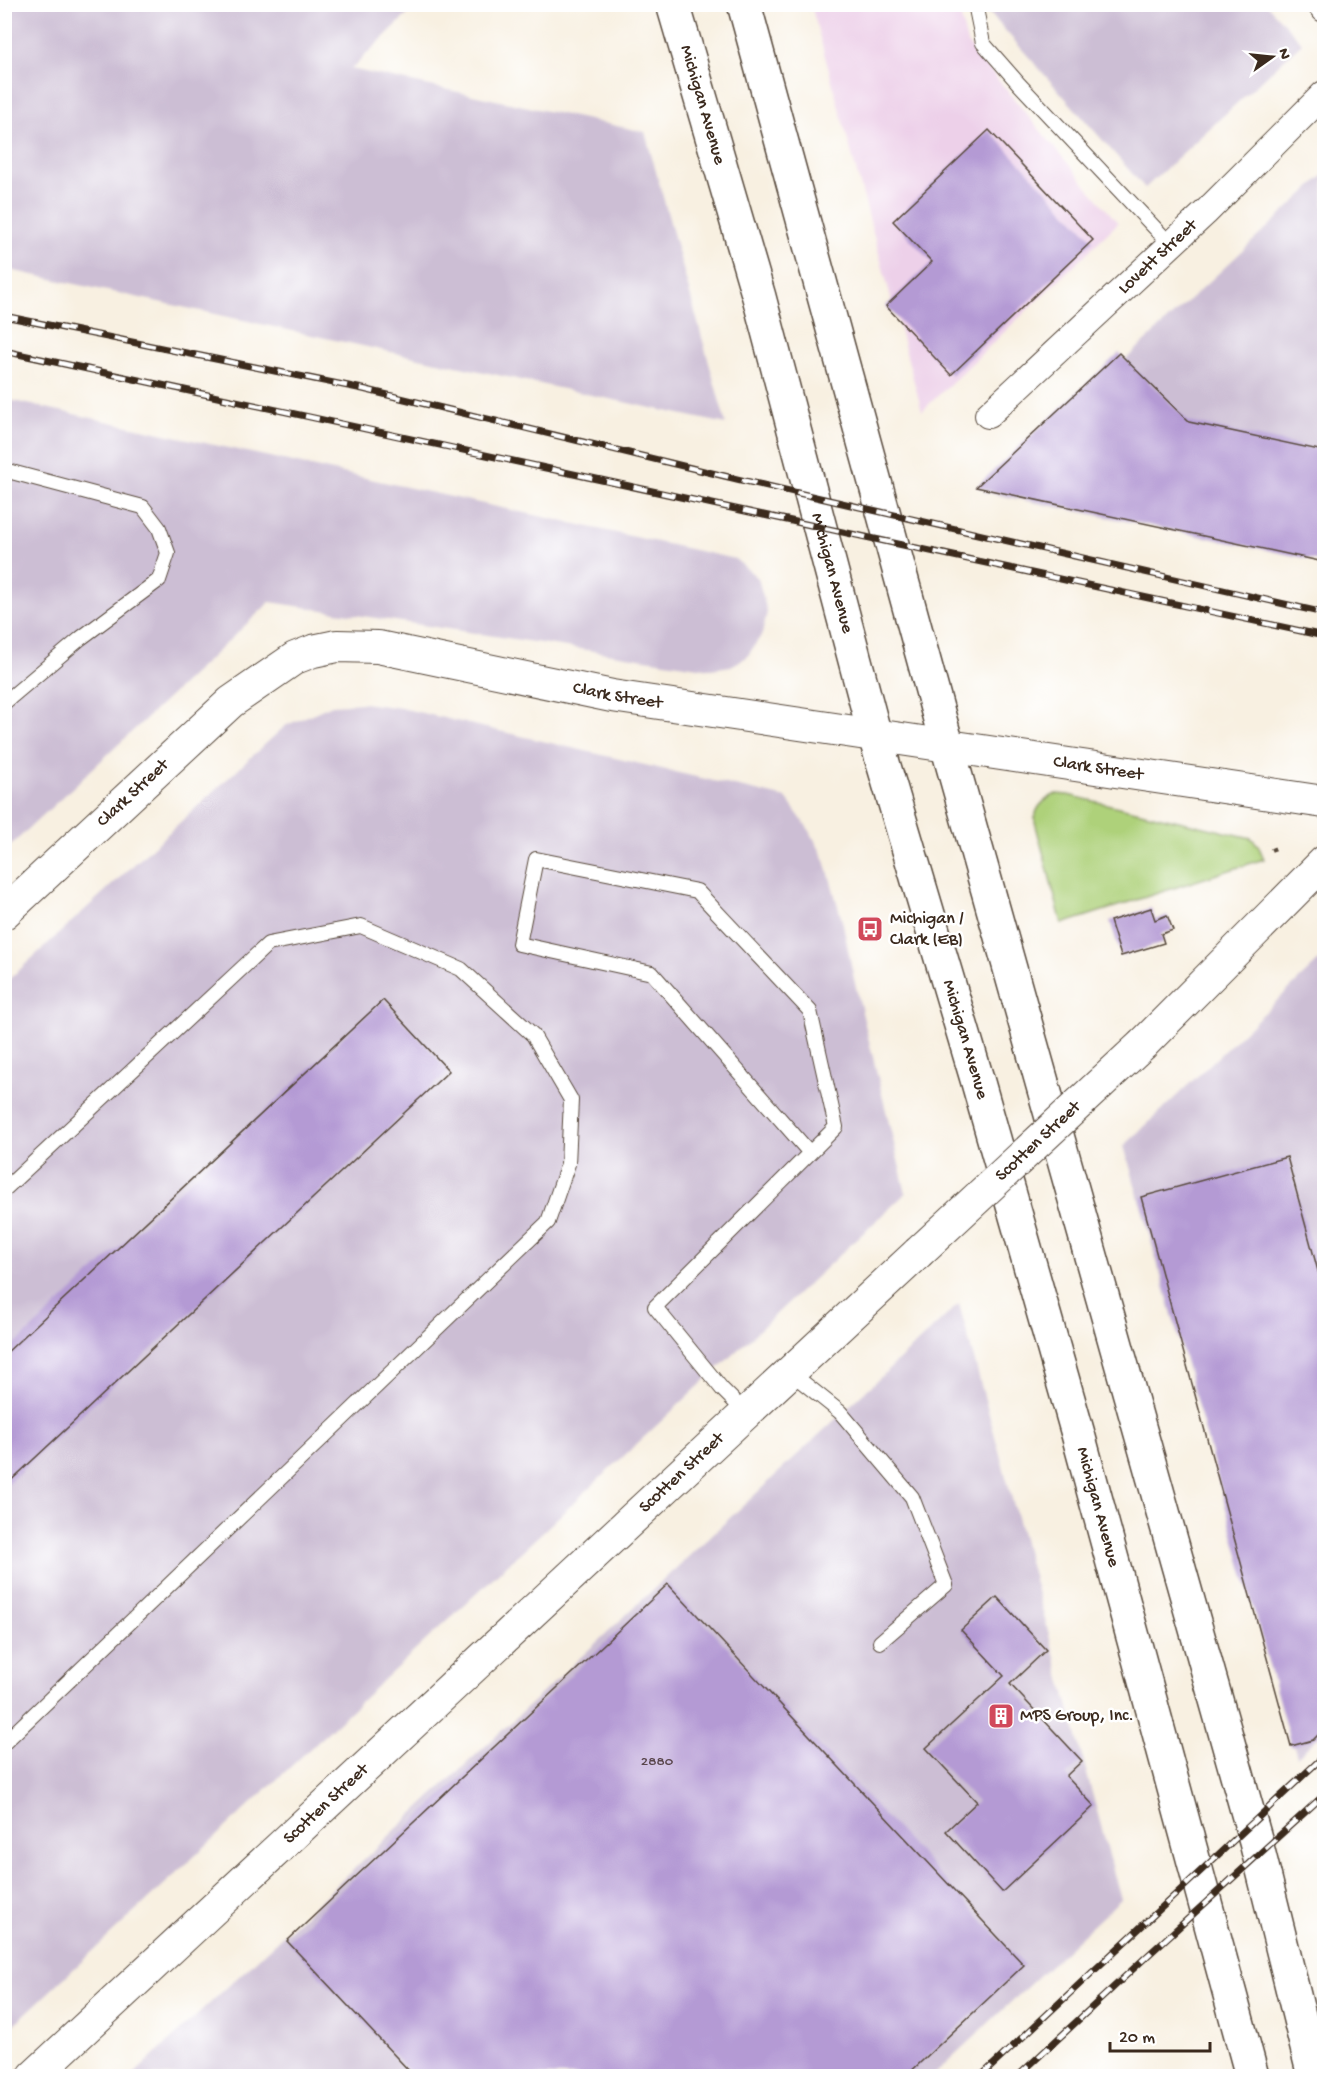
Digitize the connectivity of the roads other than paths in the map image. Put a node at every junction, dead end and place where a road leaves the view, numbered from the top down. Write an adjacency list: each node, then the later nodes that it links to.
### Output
1 (673, 4): 11 (main road, Michigan Avenue)
2 (744, 4): 12 (main road)
3 (975, 4): 7 (lane)
4 (1320, 4): 5 (street)
5 (1324, 9)
6 (1324, 94): 7 (street, Lovett Street)
7 (1171, 245): 8 (street, Lovett Street)
8 (987, 415)
9 (4, 470): 10 (lane)
10 (4, 703)
11 (875, 736): 12 (street, Clark Street); 15 (street, Clark Street); 23 (main road, Michigan Avenue)
12 (947, 744): 13 (street, Clark Street); 24 (main road)
13 (1324, 802)
14 (1324, 862): 18 (street, Scotten Street, bridge)
15 (5, 910)
16 (810, 1153): 16 (lane); 19 (lane)
17 (4, 1190): 21 (lane)
18 (790, 1372): 19 (street, Scotten Street); 20 (lane)
19 (746, 1413): 22 (street, Scotten Street)
20 (880, 1642)
21 (4, 1743)
22 (34, 2076)
23 (1252, 2076)
24 (1314, 2076)

